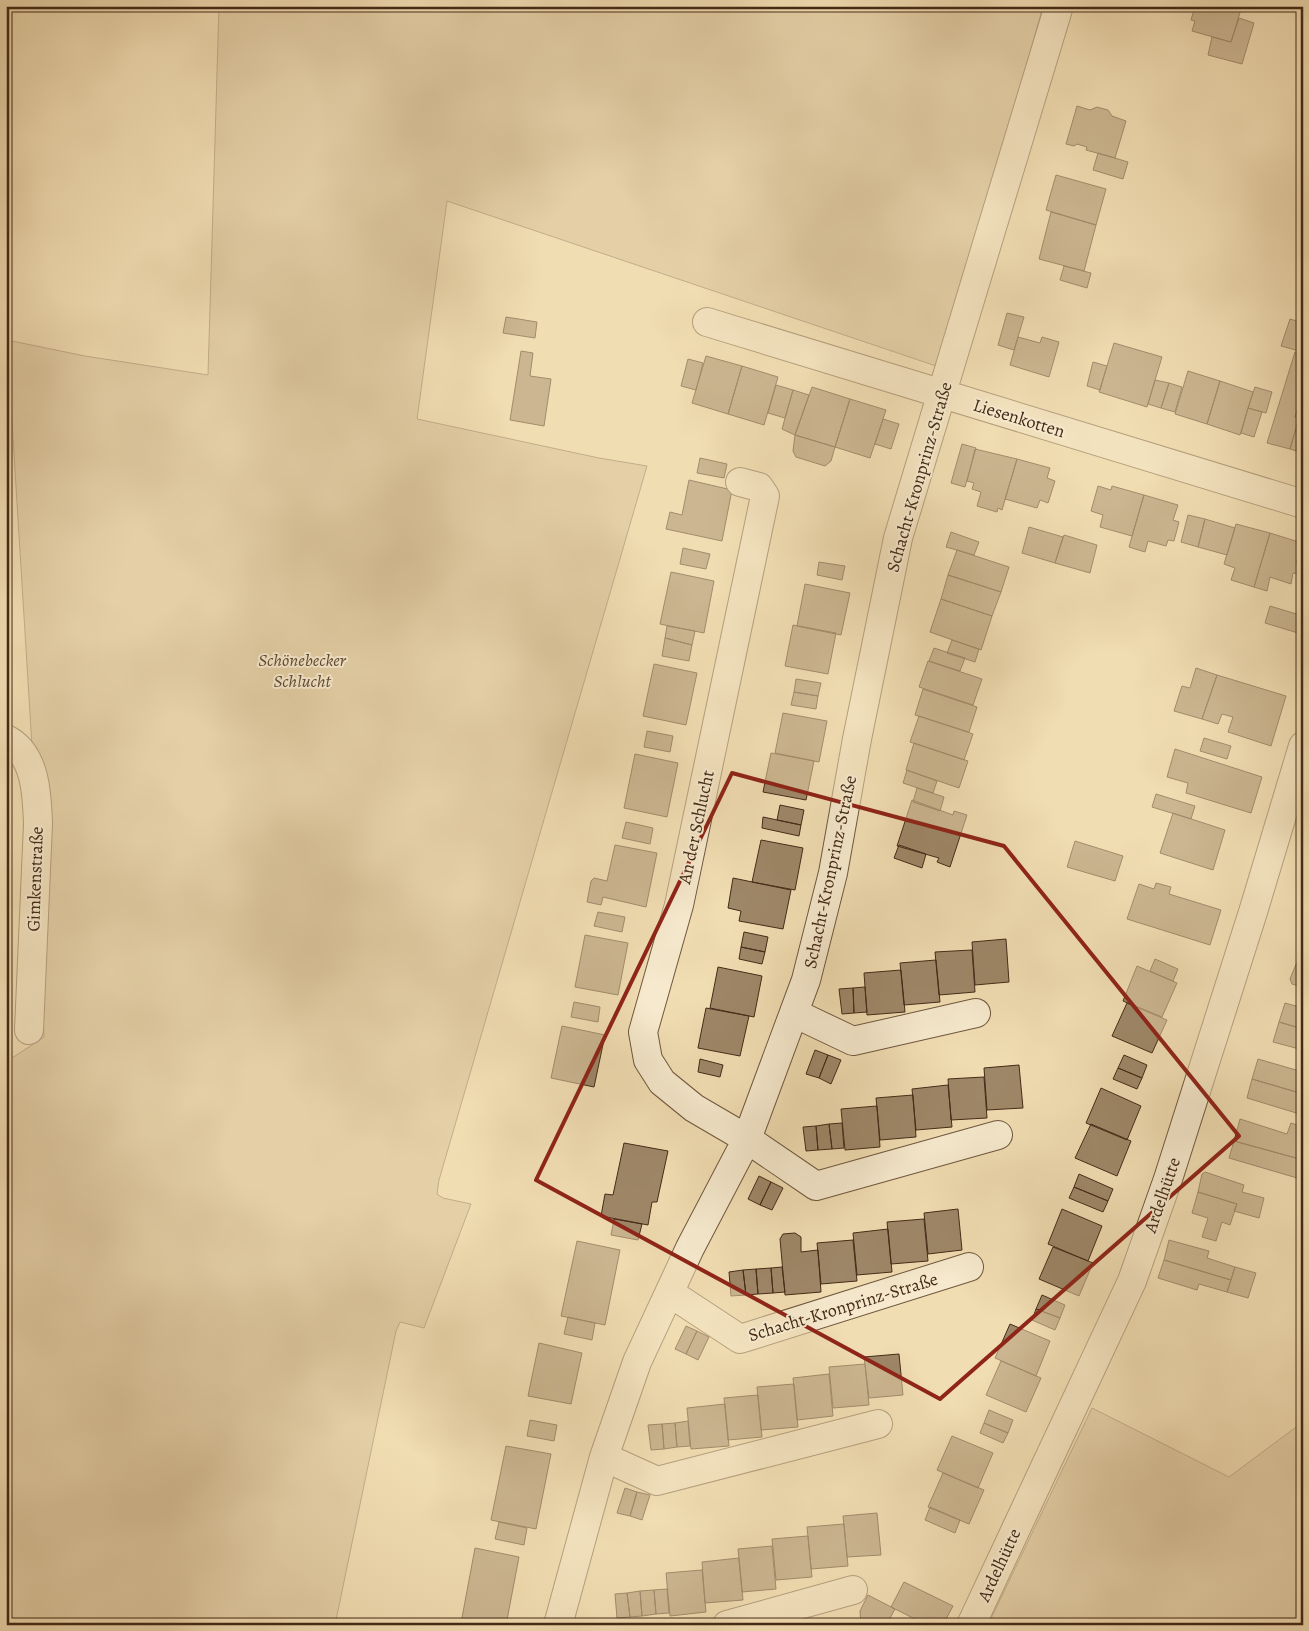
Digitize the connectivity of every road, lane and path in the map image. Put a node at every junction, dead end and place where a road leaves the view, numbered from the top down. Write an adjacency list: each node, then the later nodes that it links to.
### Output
1 (1060, 6): 3 (street, Schacht-Kronprinz-Straße)
2 (707, 322): 3 (street, Liesenkotten)
3 (942, 395): 5 (street, Liesenkotten); 8 (street, Schacht-Kronprinz-Straße)
4 (740, 482): 12 (street, An der Schlucht)
5 (1303, 504)
6 (6, 739): 10 (street, Gimkenstraße)
7 (1303, 746): 20 (street, Ardelhütte)
8 (794, 1013): 9 (street); 12 (street, Schacht-Kronprinz-Straße)
9 (976, 1013)
10 (29, 1030)
11 (998, 1135): 12 (street)
12 (747, 1139): 14 (street, Schacht-Kronprinz-Straße)
13 (969, 1267): 14 (street, Schacht-Kronprinz-Straße)
14 (670, 1293): 16 (street, Schacht-Kronprinz-Straße)
15 (878, 1424): 16 (street)
16 (604, 1457): 18 (street, Schacht-Kronprinz-Straße)
17 (853, 1590): 19 (street)
18 (560, 1624)
19 (727, 1625)
20 (971, 1625)

